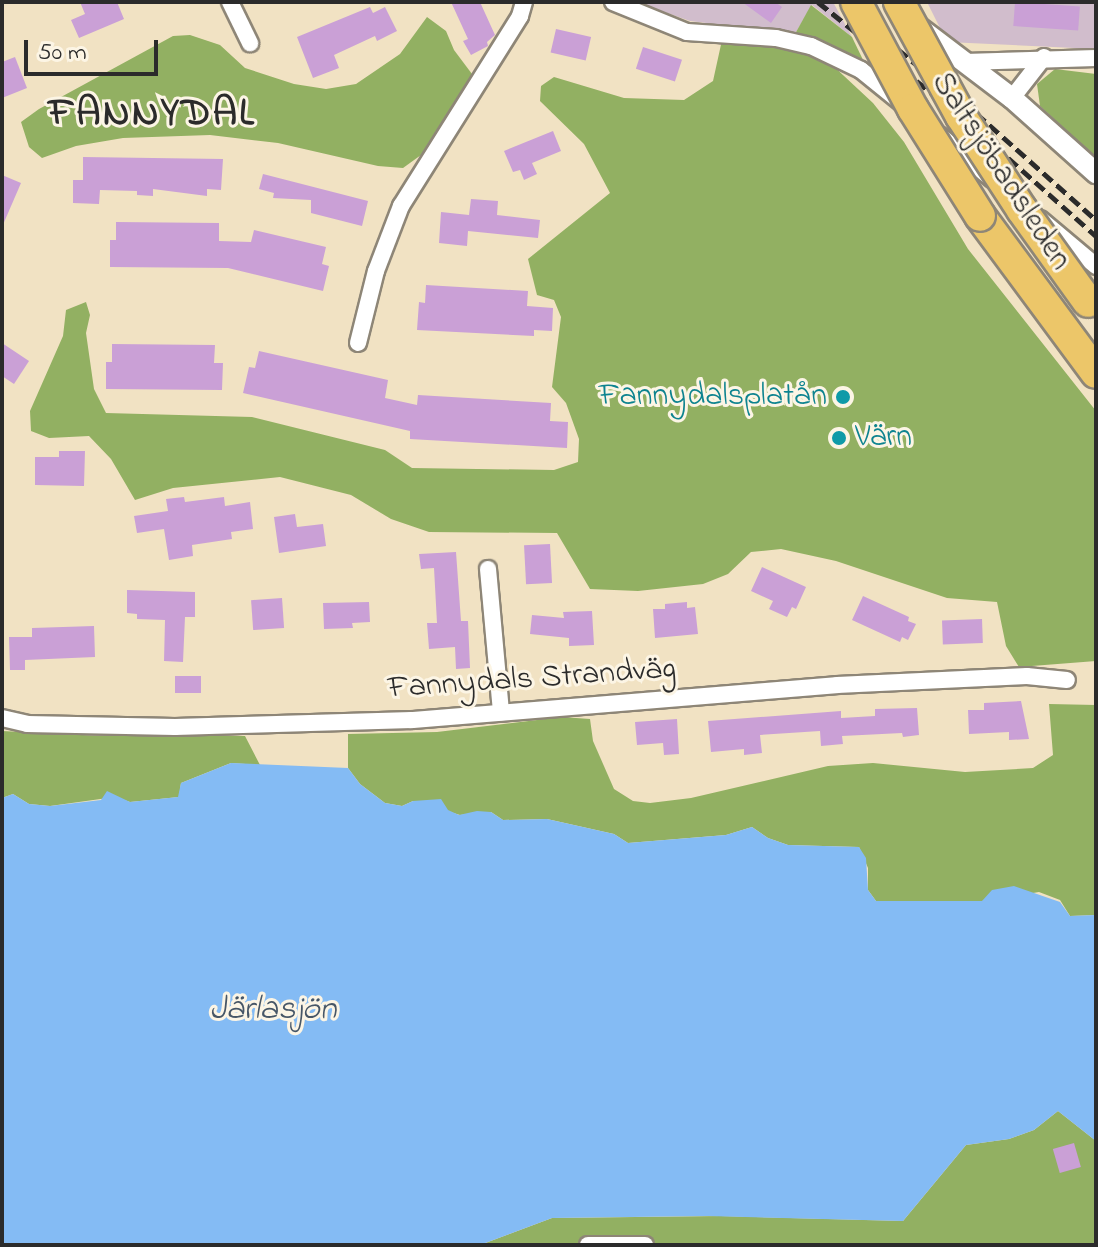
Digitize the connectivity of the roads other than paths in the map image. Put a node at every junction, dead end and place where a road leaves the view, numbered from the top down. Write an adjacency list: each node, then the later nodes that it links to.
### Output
1 (230, 2): 7 (street)
2 (524, 2): 15 (street)
3 (613, 2): 13 (street)
4 (856, 2): 16 (highway, Saltsjöbadsleden, bridge)
5 (886, 2): 10 (street)
6 (899, 2): 14 (highway, Saltsjöbadsleden, bridge)
7 (250, 43)
8 (1044, 57): 9 (street); 10 (street); 11 (street)
9 (1096, 58)
10 (965, 62): 11 (street)
11 (1012, 98): 12 (street)
12 (1096, 173)
13 (1096, 266)
14 (1092, 307)
15 (358, 343)
16 (1096, 373)
17 (488, 569): 19 (street)
18 (1067, 680): 19 (street, Fannydals Strandväg)
19 (501, 712): 20 (street, Fannydals Strandväg)
20 (2, 718)
21 (588, 1245): 22 (street)
22 (645, 1245)

